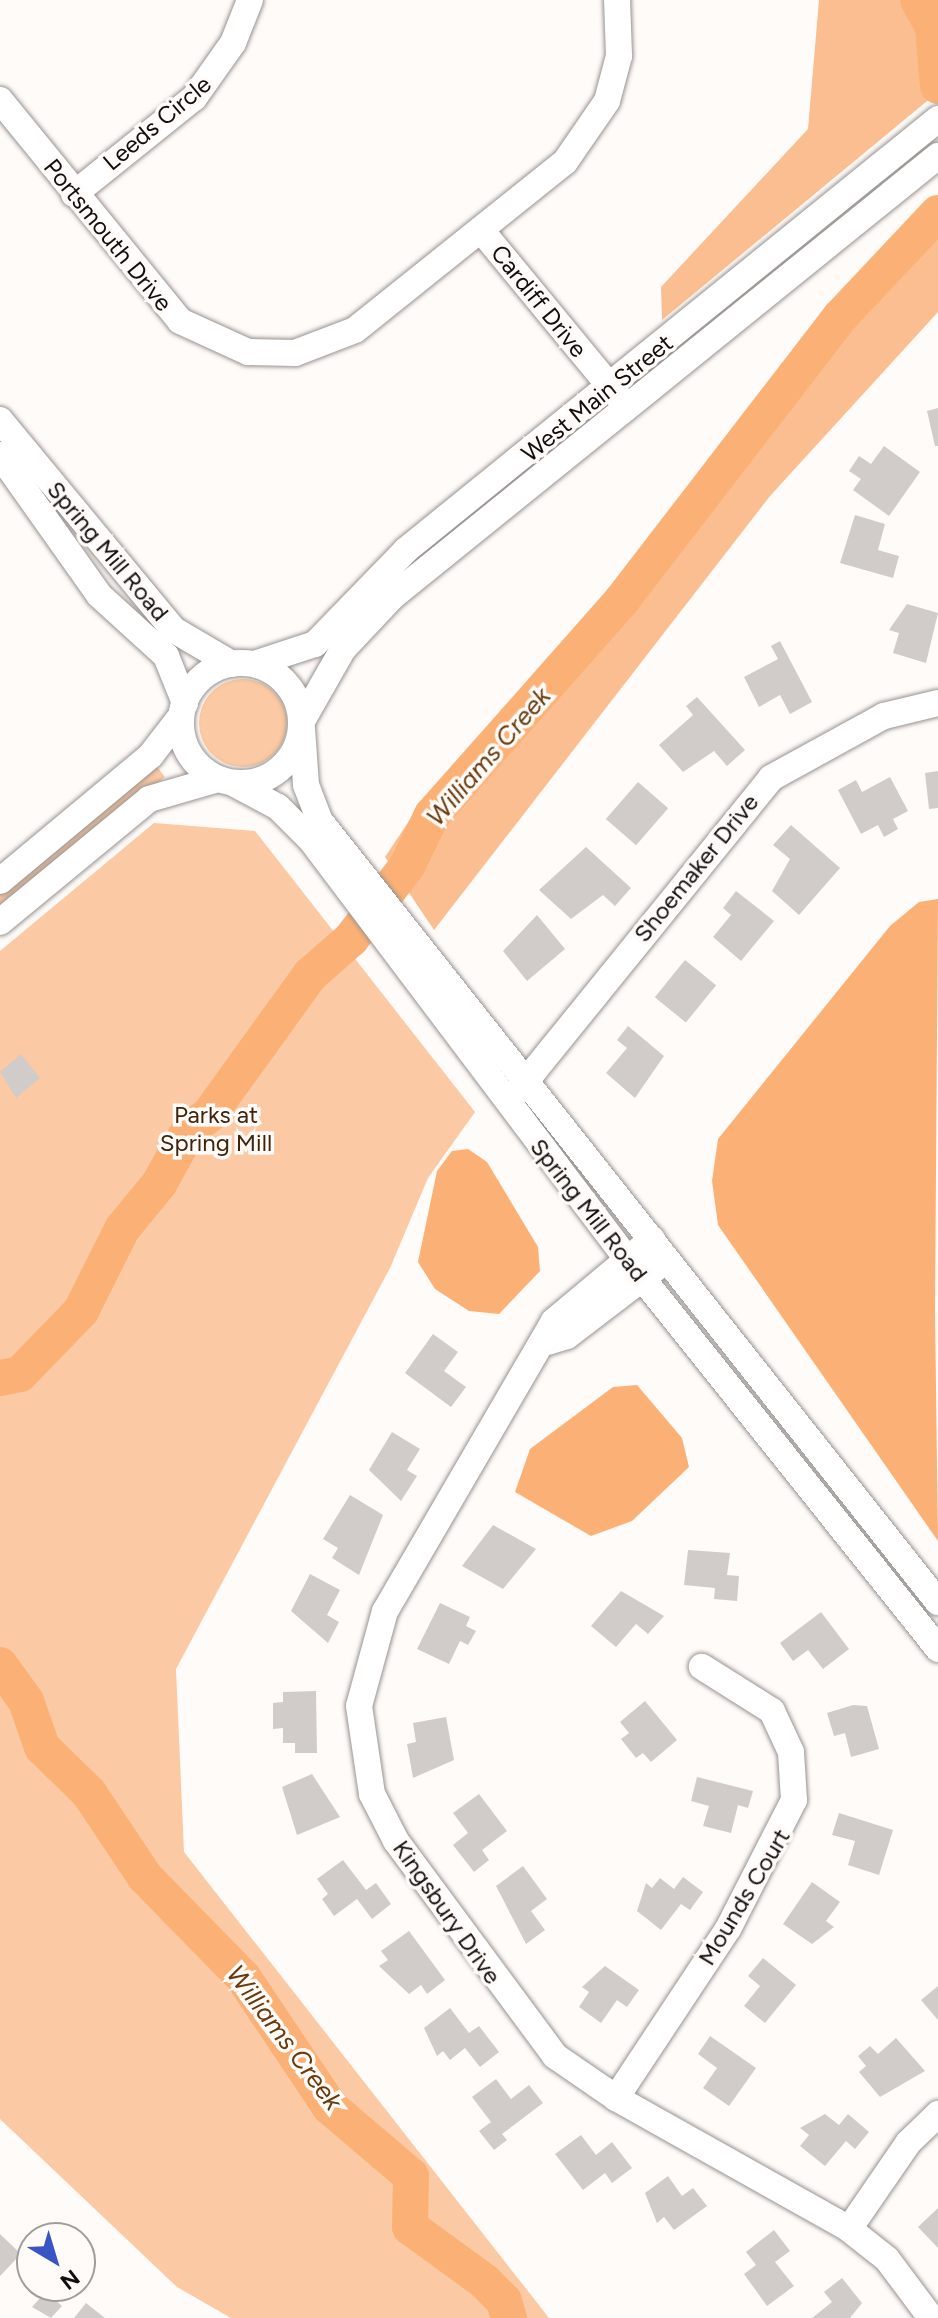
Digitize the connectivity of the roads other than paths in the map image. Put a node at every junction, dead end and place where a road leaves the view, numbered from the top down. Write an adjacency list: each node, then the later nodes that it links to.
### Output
1 (250, 0): 6 (street, Leeds Circle)
2 (617, 0): 7 (street, Portsmouth Drive)
3 (0, 100): 6 (street, Portsmouth Drive)
4 (938, 119): 8 (street, West Main Street)
5 (938, 156): 9 (street, West Main Street)
6 (74, 194): 7 (street, Portsmouth Drive)
7 (481, 230): 8 (street, Cardiff Drive)
8 (610, 387): 9 (street, Cardiff Drive); 12 (street, West Main Street)
9 (628, 409): 15 (street, West Main Street)
10 (0, 420): 12 (street, Spring Mill Road)
11 (0, 455): 14 (street, Spring Mill Road)
12 (243, 664): 14 (street); 15 (street)
13 (938, 703): 21 (street, Shoemaker Drive)
14 (183, 710): 16 (street); 17 (street)
15 (302, 725): 16 (street); 18 (street, Spring Mill Road)
16 (225, 781): 18 (street, Spring Mill Road); 19 (street)
17 (2, 875)
18 (352, 878): 20 (street, Spring Mill Road)
19 (0, 922)
20 (403, 943): 21 (street, Spring Mill Road); 22 (street, Spring Mill Road)
21 (525, 1080): 22 (street, Shoemaker Drive); 23 (street, Spring Mill Road)
22 (507, 1104): 24 (street, Spring Mill Road)
23 (660, 1249): 24 (street, Kingsbury Drive); 25 (street, Spring Mill Road)
24 (635, 1269): 26 (street, Spring Mill Road); 28 (street, Kingsbury Drive)
25 (938, 1602)
26 (938, 1649)
27 (702, 1667): 28 (street, Mounds Court)
28 (616, 2098): 30 (street, Kingsbury Drive)
29 (938, 2114): 30 (street)
30 (849, 2229): 31 (street, Kingsbury Drive)
31 (931, 2318)

